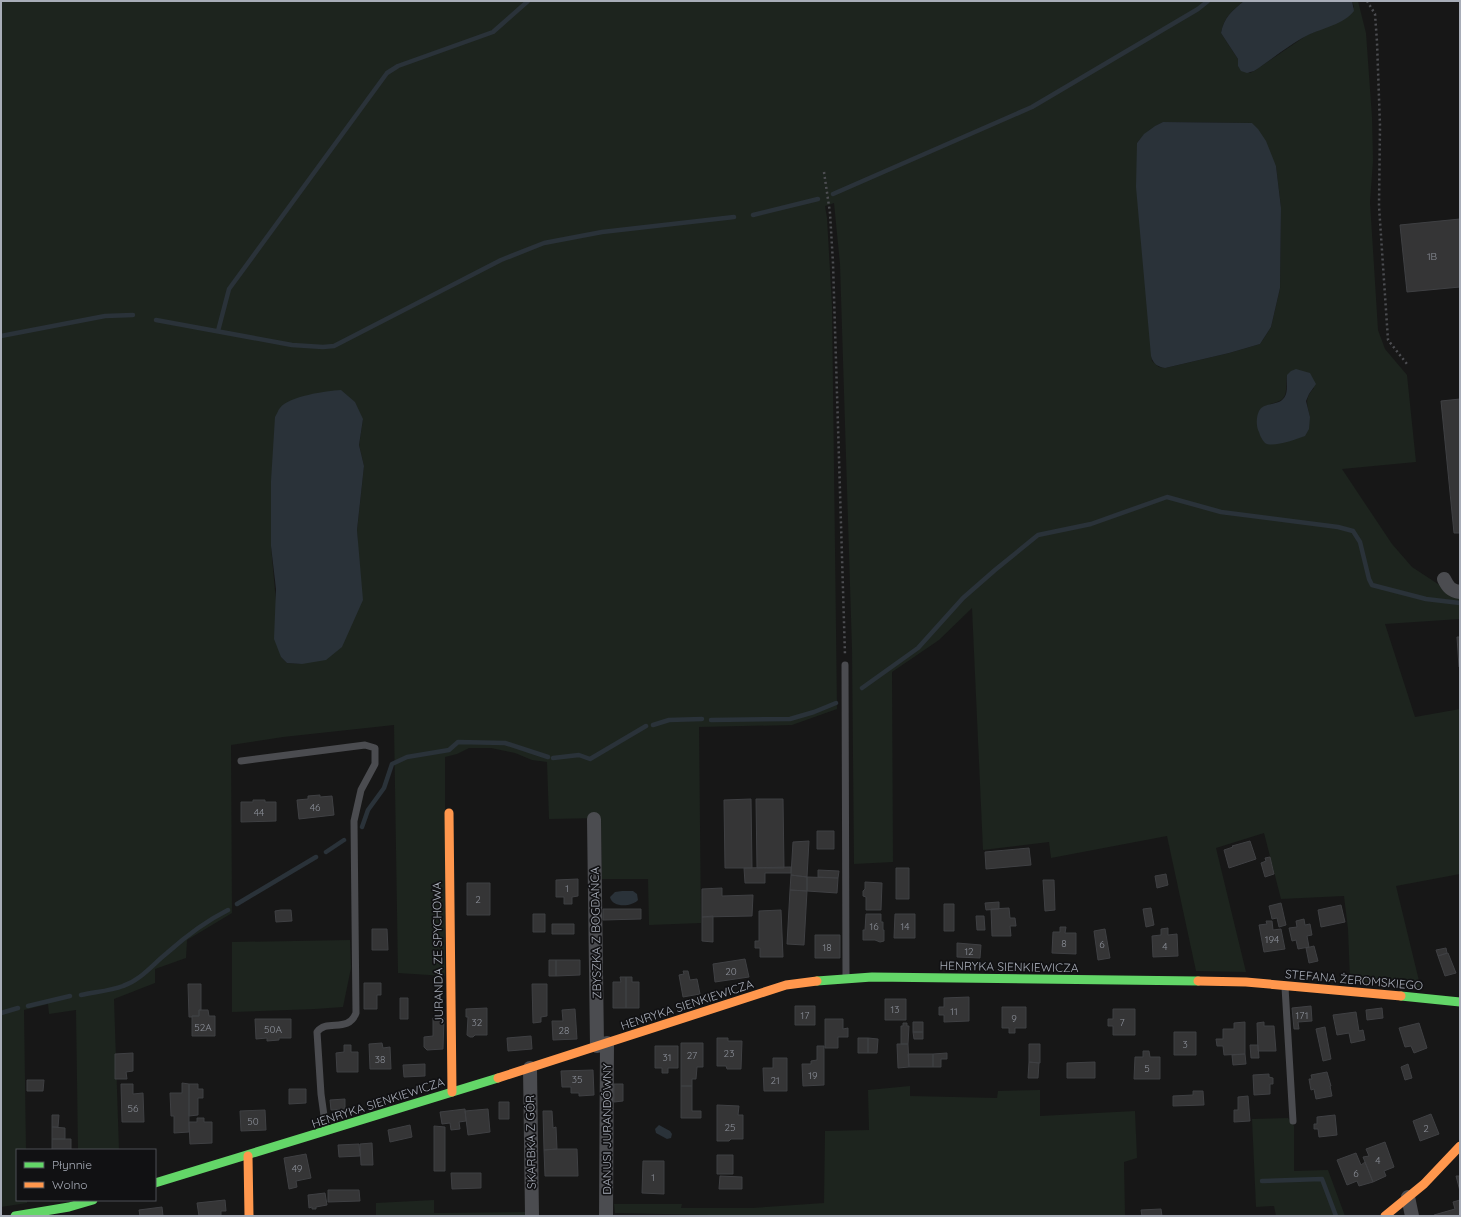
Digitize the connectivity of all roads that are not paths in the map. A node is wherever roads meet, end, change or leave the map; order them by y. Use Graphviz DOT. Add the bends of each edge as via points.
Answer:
graph roads {
  1 [pos="1444,579"];
  2 [pos="1460,592"];
  3 [pos="845,665"];
  4 [pos="241,761"];
  5 [pos="449,813"];
  6 [pos="594,820"];
  7 [pos="846,978"];
  8 [pos="1246,982"];
  9 [pos="1285,986"];
  10 [pos="1460,1002"];
  11 [pos="602,1045"];
  12 [pos="530,1068"];
  13 [pos="452,1092"];
  14 [pos="1293,1121"];
  15 [pos="326,1132"];
  16 [pos="1460,1146"];
  17 [pos="248,1156"];
  18 [pos="156,1183"];
  19 [pos="1408,1197"];
  20 [pos="89,1201"];
  21 [pos="35,1214"];
  22 [pos="16,1216"];
  23 [pos="249,1216"];
  24 [pos="532,1216"];
  25 [pos="606,1216"];
  26 [pos="1385,1216"];
  27 [pos="1412,1216"];
  1 -- 2 [label="street" via="1448,587"];
  3 -- 7 [label="lane"];
  4 -- 15 [label="lane" via="365,745 375,748 376,764 361,790 354,820 356,1013 352,1021 320,1028 317,1032"];
  5 -- 13 [label="street, JURANDA ZE SPYCHOWA"];
  6 -- 11 [label="street, ZBYSZKA Z BOGDAŃCA"];
  7 -- 8 [label="street, HENRYKA SIENKIEWICZA"];
  7 -- 11 [label="street, HENRYKA SIENKIEWICZA" via="786,986"];
  8 -- 9 [label="street, STEFANA ŻEROMSKIEGO"];
  9 -- 10 [label="street, STEFANA ŻEROMSKIEGO"];
  9 -- 14 [label="lane"];
  11 -- 12 [label="street, HENRYKA SIENKIEWICZA"];
  11 -- 25 [label="street, DANUSI JURANDÓWNY"];
  12 -- 13 [label="street, HENRYKA SIENKIEWICZA"];
  12 -- 24 [label="street, SKARBKA Z GÓR"];
  13 -- 15 [label="street, HENRYKA SIENKIEWICZA"];
  15 -- 17 [label="street, HENRYKA SIENKIEWICZA"];
  16 -- 19 [label="street"];
  17 -- 18 [label="street, HENRYKA SIENKIEWICZA"];
  17 -- 23 [label="street"];
  19 -- 26 [label="street"];
  19 -- 27 [label="street"];
  20 -- 21 [label="street"];
  21 -- 22 [label="street"];
}
